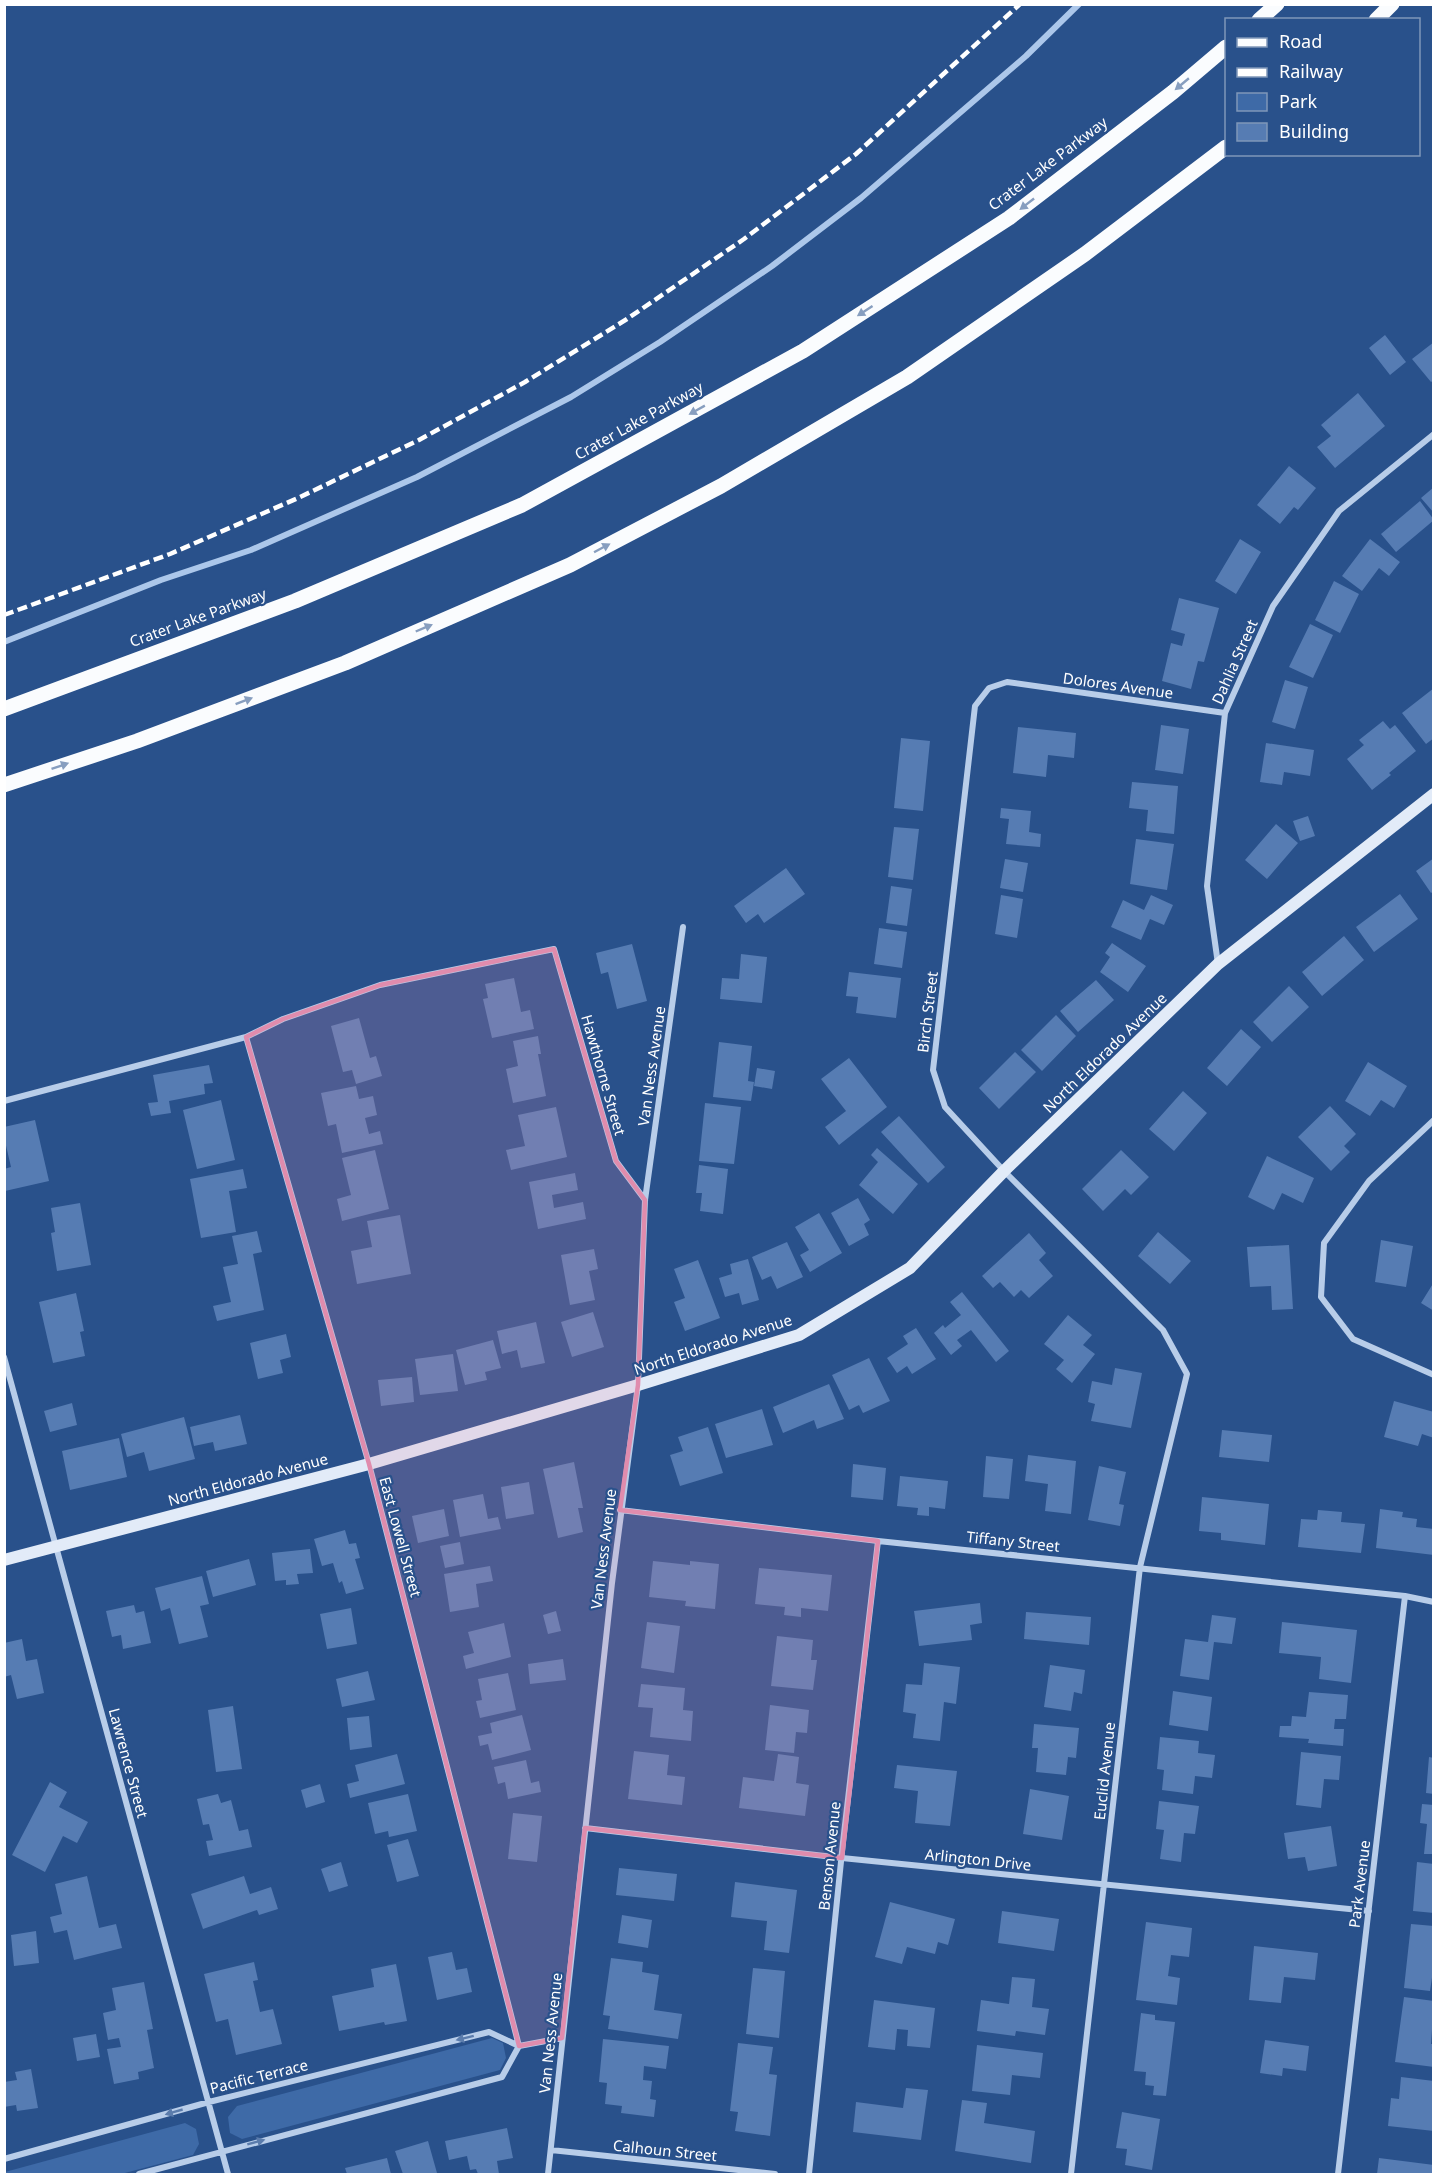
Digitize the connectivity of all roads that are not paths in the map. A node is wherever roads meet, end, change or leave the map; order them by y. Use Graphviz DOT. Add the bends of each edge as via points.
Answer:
graph roads {
  1 [pos="1277,4"];
  2 [pos="1392,4"];
  3 [pos="1261,18"];
  4 [pos="1378,18"];
  5 [pos="1225,49"];
  6 [pos="1225,149"];
  7 [pos="1434,434"];
  8 [pos="1007,682"];
  9 [pos="4,709"];
  10 [pos="1225,713"];
  11 [pos="4,785"];
  12 [pos="1434,794"];
  13 [pos="683,927"];
  14 [pos="1218,964"];
  15 [pos="246,1037"];
  16 [pos="4,1101"];
  17 [pos="1434,1120"];
  18 [pos="1004,1171"];
  19 [pos="645,1200"];
  20 [pos="4,1357"];
  21 [pos="1187,1374"];
  22 [pos="1434,1376"];
  23 [pos="638,1385"];
  24 [pos="369,1464"];
  25 [pos="620,1510"];
  26 [pos="878,1541"];
  27 [pos="56,1546"];
  28 [pos="4,1560"];
  29 [pos="1140,1567"];
  30 [pos="1405,1596"];
  31 [pos="1434,1602"];
  32 [pos="585,1828"];
  33 [pos="842,1858"];
  34 [pos="1105,1886"];
  35 [pos="1369,1911"];
  36 [pos="562,2038"];
  37 [pos="519,2046"];
  38 [pos="209,2102"];
  39 [pos="551,2150"];
  40 [pos="222,2151"];
  41 [pos="4,2159"];
  42 [pos="139,2175"];
  43 [pos="228,2175"];
  44 [pos="548,2175"];
  45 [pos="775,2175"];
  46 [pos="809,2175"];
  47 [pos="1071,2175"];
  48 [pos="1338,2175"];
  1 -- 3 [label="main road"];
  2 -- 4 [label="main road"];
  5 -- 9 [label="main road, Crater Lake Parkway, one-way" via="989,231 803,351 522,505 295,602"];
  11 -- 6 [label="main road, one-way" via="136,741 345,663 570,565 721,486 907,377 1085,254"];
  7 -- 10 [label="street, Dahlia Street" via="1340,511 1273,606"];
  8 -- 10 [label="street, Dolores Avenue"];
  8 -- 18 [label="street, Birch Street" via="989,688 975,706 933,1070 945,1107"];
  10 -- 14 [label="street, Dahlia Street" via="1207,885"];
  12 -- 14 [label="street, North Eldorado Avenue"];
  13 -- 19 [label="street, Van Ness Avenue"];
  14 -- 18 [label="street, North Eldorado Avenue"];
  15 -- 16 [label="street"];
  15 -- 19 [label="street, Hawthorne Street" via="283,1019 380,985 554,949 616,1161"];
  15 -- 24 [label="street, East Lowell Street"];
  17 -- 22 [label="street" via="1369,1181 1324,1243 1321,1297 1353,1339"];
  18 -- 21 [label="street, Birch Street" via="1163,1330"];
  18 -- 23 [label="street, North Eldorado Avenue" via="910,1268 799,1335"];
  19 -- 23 [label="street, Van Ness Avenue"];
  20 -- 27 [label="street, Lawrence Street"];
  21 -- 29 [label="street, Euclid Avenue"];
  23 -- 24 [label="street, North Eldorado Avenue"];
  23 -- 25 [label="street, Van Ness Avenue"];
  24 -- 27 [label="street, North Eldorado Avenue"];
  24 -- 37 [label="street, East Lowell Street"];
  25 -- 26 [label="street, Tiffany Street"];
  25 -- 32 [label="street, Van Ness Avenue"];
  26 -- 29 [label="street, Tiffany Street"];
  26 -- 33 [label="street, Benson Avenue"];
  27 -- 28 [label="street, North Eldorado Avenue"];
  27 -- 38 [label="street, Lawrence Street"];
  29 -- 30 [label="street, Tiffany Street"];
  29 -- 34 [label="street, Euclid Avenue"];
  30 -- 31 [label="street, Tiffany Street"];
  30 -- 35 [label="street, Park Avenue"];
  32 -- 33 [label="street, Arlington Drive"];
  32 -- 36 [label="street, Van Ness Avenue"];
  33 -- 34 [label="street, Arlington Drive"];
  33 -- 46 [label="street, Benson Avenue"];
  34 -- 35 [label="street, Arlington Drive"];
  34 -- 47 [label="street, Euclid Avenue"];
  35 -- 48 [label="street, Park Avenue"];
  36 -- 37 [label="street"];
  36 -- 39 [label="street, Van Ness Avenue"];
  37 -- 38 [label="street, Pacific Terrace, one-way" via="489,2032"];
  40 -- 37 [label="street, one-way" via="501,2077"];
  38 -- 40 [label="street, Lawrence Street"];
  38 -- 41 [label="street, Pacific Terrace, one-way"];
  39 -- 44 [label="street, Van Ness Avenue"];
  39 -- 45 [label="street, Calhoun Street"];
  40 -- 42 [label="street"];
  40 -- 43 [label="street, Lawrence Street"];
}
